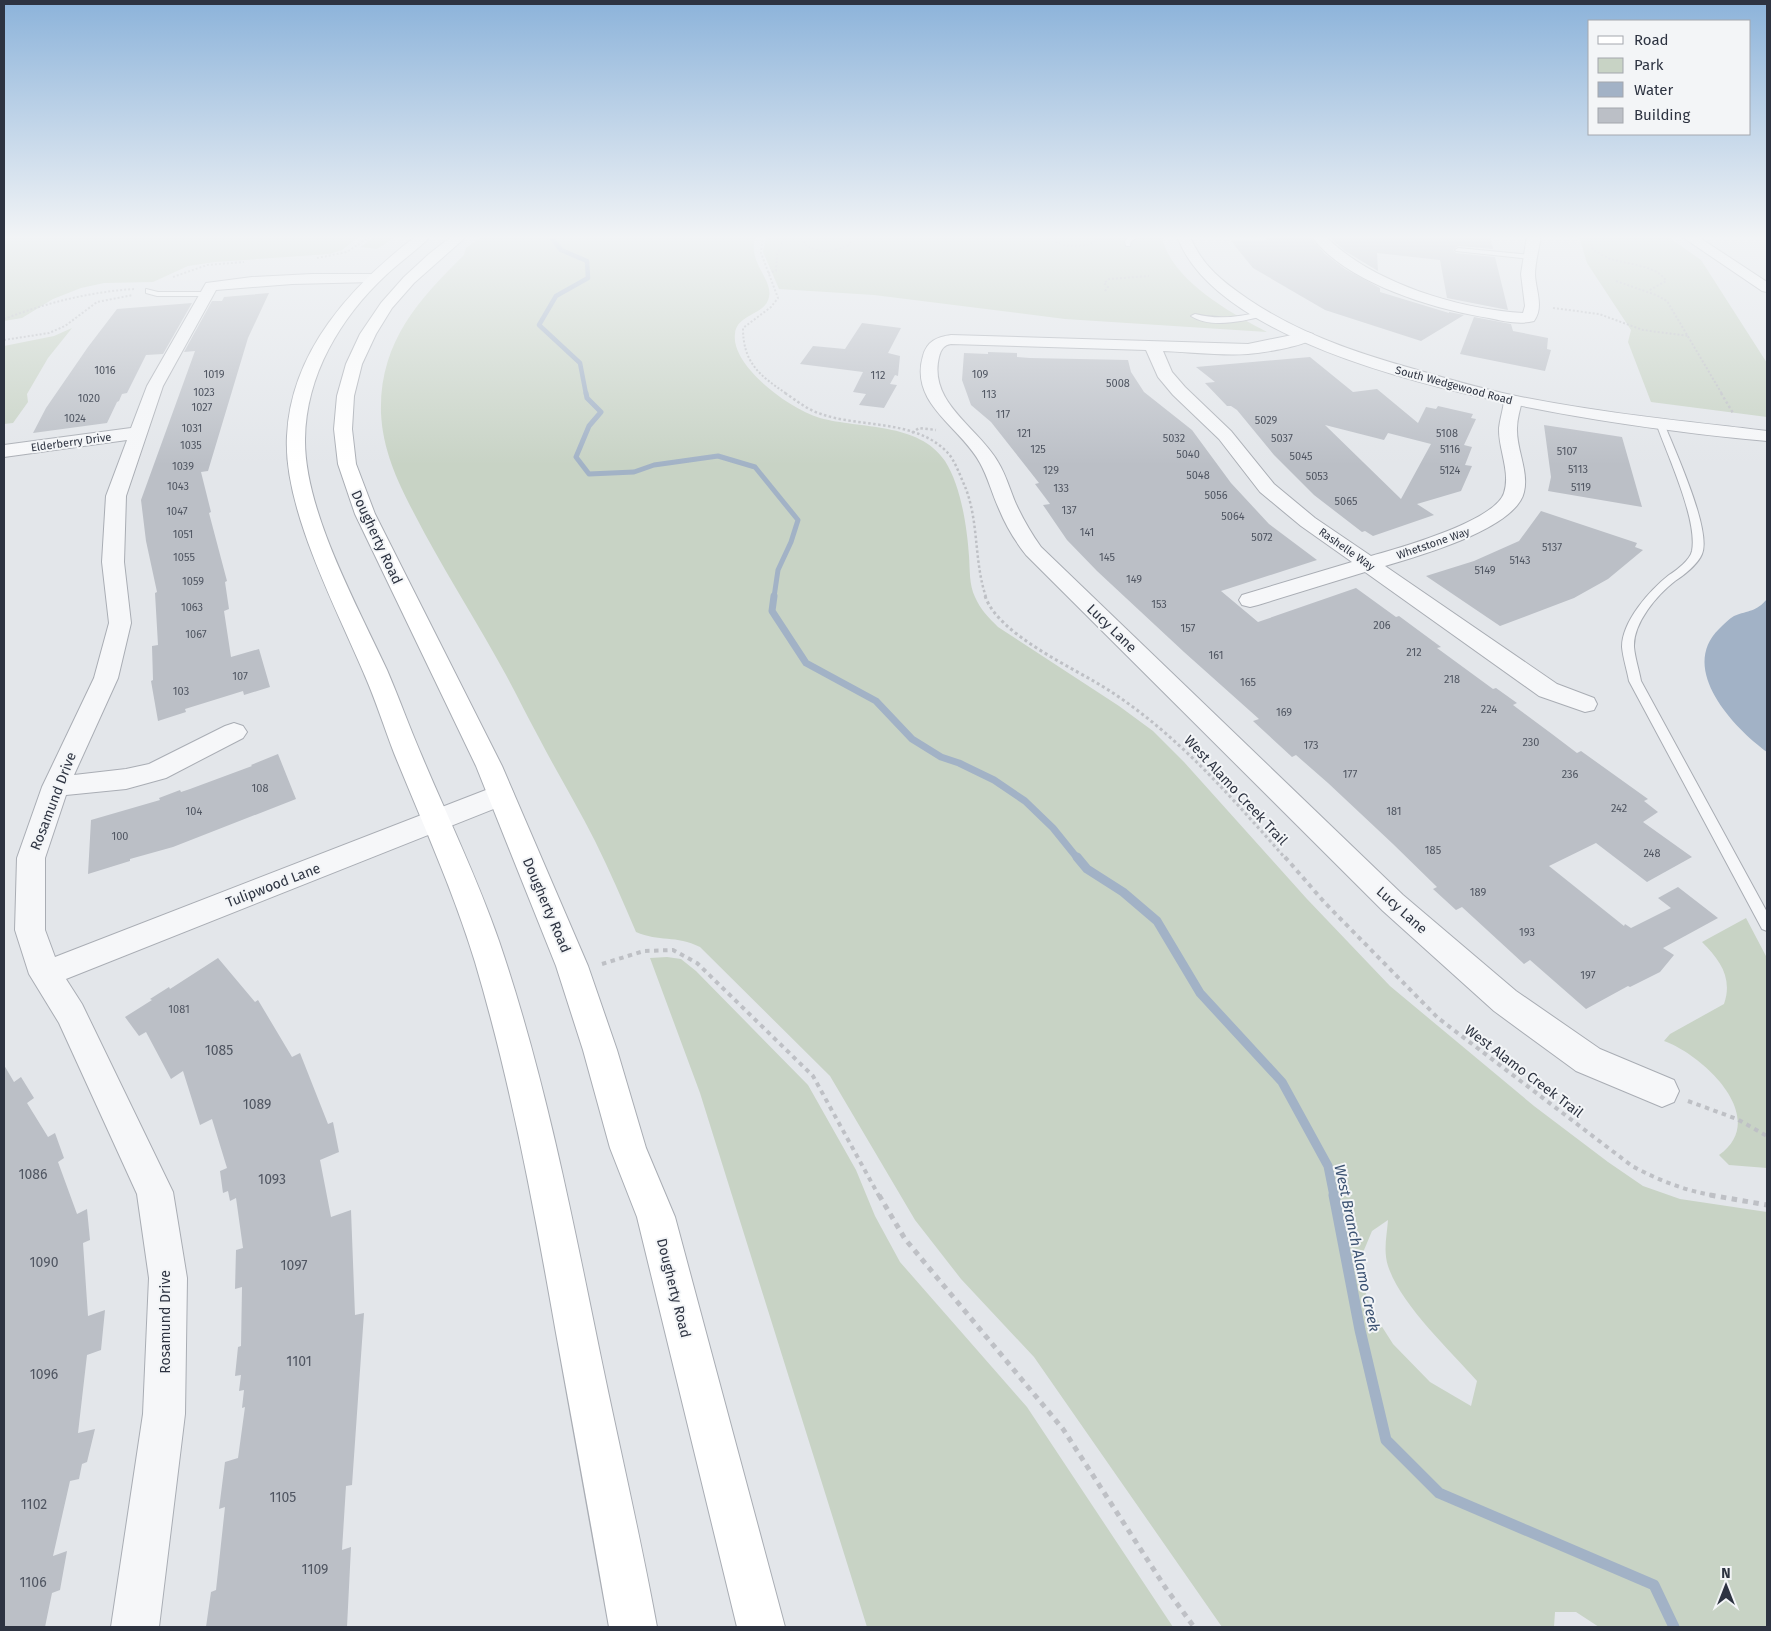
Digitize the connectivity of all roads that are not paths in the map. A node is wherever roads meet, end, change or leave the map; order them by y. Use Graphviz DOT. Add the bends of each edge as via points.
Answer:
graph roads {
  1 [pos="196,312"];
  2 [pos="343,312"];
  3 [pos="381,312"];
  4 [pos="1258,312"];
  5 [pos="1488,312"];
  6 [pos="1530,312"];
  7 [pos="1261,314"];
  8 [pos="1194,316"];
  9 [pos="1307,337"];
  10 [pos="1154,347"];
  11 [pos="1514,401"];
  12 [pos="1660,423"];
  13 [pos="137,433"];
  14 [pos="1767,436"];
  15 [pos="4,450"];
  16 [pos="1368,564"];
  17 [pos="1250,600"];
  18 [pos="1585,704"];
  19 [pos="234,732"];
  20 [pos="55,787"];
  21 [pos="501,795"];
  22 [pos="436,820"];
  23 [pos="1762,908"];
  24 [pos="1767,925"];
  25 [pos="45,974"];
  26 [pos="1662,1091"];
  27 [pos="134,1627"];
  28 [pos="634,1627"];
  29 [pos="761,1627"];
  1 -- 13 [label="street, Rosamund Drive" via="155,386"];
  2 -- 22 [label="main road" via="319,349 299,406 296,432 299,481 313,527"];
  3 -- 21 [label="main road, Dougherty Road" via="358,353 349,380 343,419 346,462 354,491"];
  4 -- 7 [label="street, South Wedgewood Road"];
  5 -- 6 [label="street" via="1514,318 1529,318"];
  7 -- 8 [label="lane" via="1226,321"];
  7 -- 9 [label="street, South Wedgewood Road"];
  9 -- 10 [label="street, Lucy Lane" via="1248,348"];
  9 -- 11 [label="street, South Wedgewood Road" via="1377,364"];
  10 -- 16 [label="street, Rashelle Way" via="1164,373 1226,435 1267,488 1308,522"];
  10 -- 26 [label="street, Lucy Lane" via="944,340 931,351 929,385 936,401 976,442 988,461 1013,520 1033,551 1393,903 1505,1001 1588,1060"];
  11 -- 12 [label="street, South Wedgewood Road"];
  11 -- 16 [label="street, Whetstone Way" via="1508,428 1514,494 1502,510 1478,527"];
  12 -- 14 [label="street, South Wedgewood Road"];
  12 -- 23 [label="lane" via="1699,536 1697,554 1646,602 1634,624 1628,646 1635,681"];
  13 -- 15 [label="street, Elderberry Drive"];
  13 -- 20 [label="street, Rosamund Drive" via="116,496 113,562 120,623 106,678"];
  16 -- 17 [label="street, Whetstone Way"];
  16 -- 18 [label="street, Rashelle Way" via="1548,690"];
  19 -- 20 [label="street" via="157,771 126,779"];
  20 -- 25 [label="street, Rosamund Drive" via="31,858 30,930"];
  21 -- 22 [label="street, Tulipwood Lane"];
  21 -- 29 [label="main road, Dougherty Road" via="574,972 628,1148 656,1217"];
  22 -- 25 [label="street, Tulipwood Lane"];
  22 -- 28 [label="main road" via="490,960 520,1063 548,1188"];
  23 -- 24 [label="lane"];
  25 -- 27 [label="street, Rosamund Drive" via="71,1014 155,1192 168,1278 164,1414"];
}
